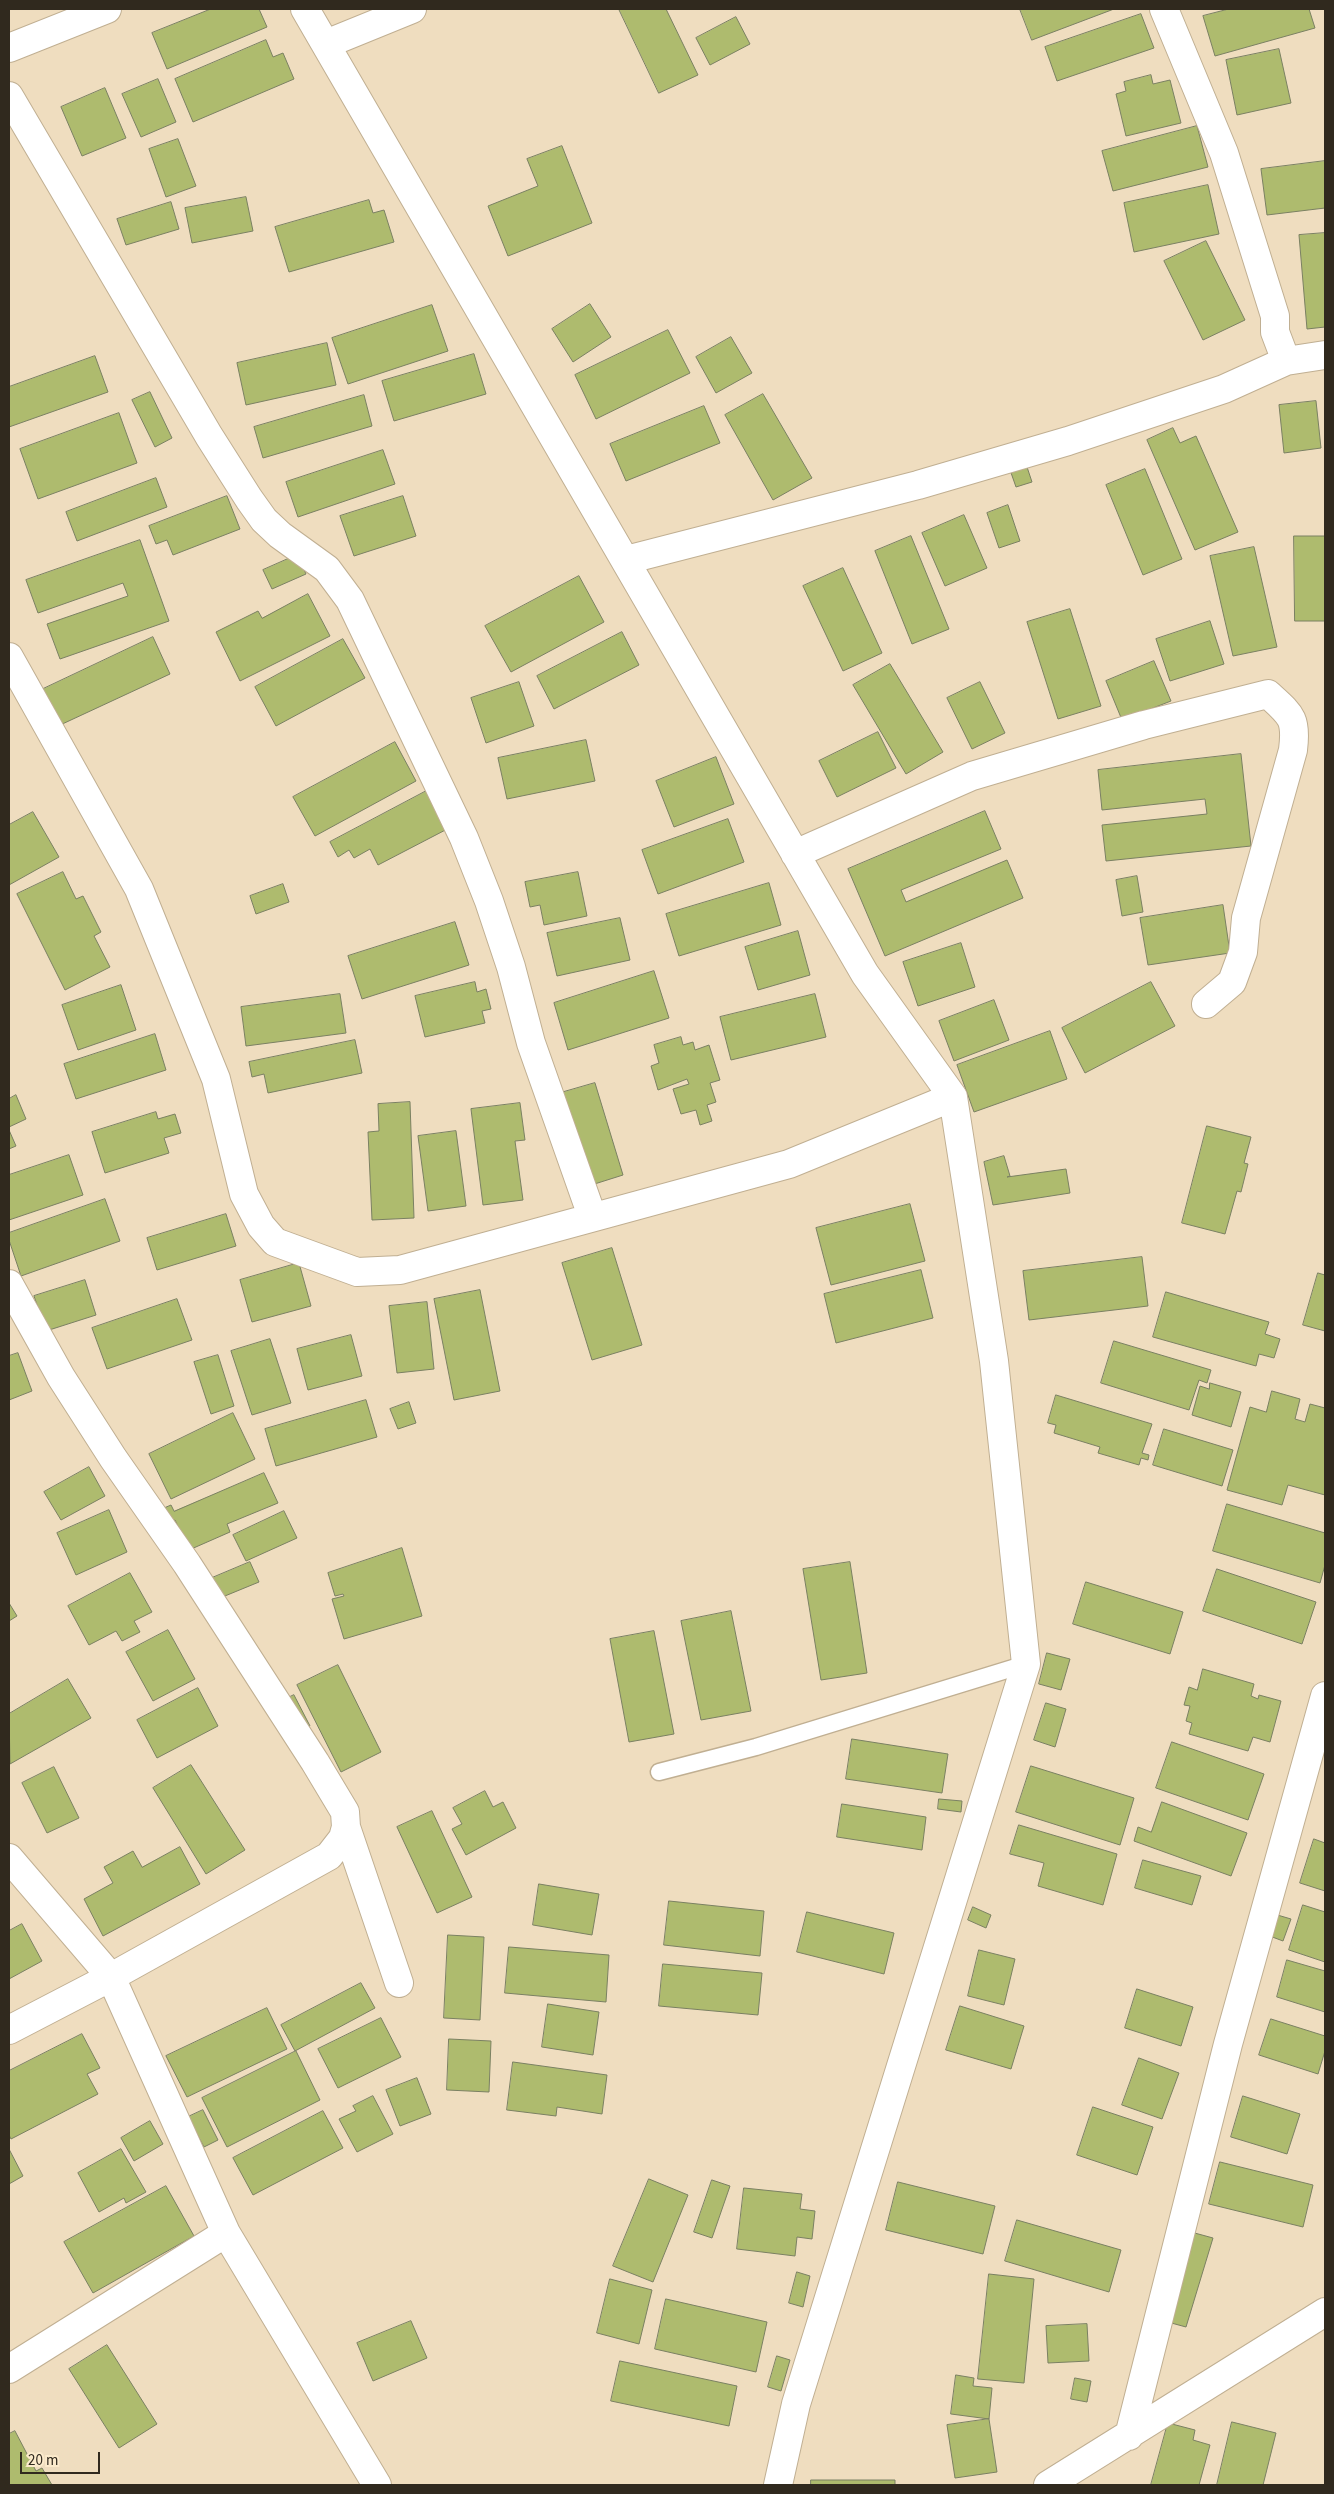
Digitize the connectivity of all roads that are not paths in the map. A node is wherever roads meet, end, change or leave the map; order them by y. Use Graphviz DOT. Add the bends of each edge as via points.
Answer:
graph roads {
  1 [pos="107,9"];
  2 [pos="305,9"];
  3 [pos="412,9"];
  4 [pos="1164,9"];
  5 [pos="326,44"];
  6 [pos="9,48"];
  7 [pos="9,96"];
  8 [pos="1325,354"];
  9 [pos="1286,361"];
  10 [pos="626,560"];
  11 [pos="9,657"];
  12 [pos="795,854"];
  13 [pos="1206,1004"];
  14 [pos="953,1097"];
  15 [pos="592,1216"];
  16 [pos="9,1284"];
  17 [pos="1026,1664"];
  18 [pos="1325,1696"];
  19 [pos="659,1772"];
  20 [pos="346,1827"];
  21 [pos="9,1858"];
  22 [pos="111,1977"];
  23 [pos="399,1983"];
  24 [pos="9,2030"];
  25 [pos="226,2233"];
  26 [pos="1325,2312"];
  27 [pos="9,2369"];
  28 [pos="1129,2436"];
  29 [pos="377,2485"];
  30 [pos="778,2485"];
  31 [pos="1048,2485"];
  1 -- 6 [label="street"];
  2 -- 5 [label="street"];
  3 -- 5 [label="street"];
  4 -- 9 [label="street" via="1224,153"];
  5 -- 10 [label="street"];
  7 -- 15 [label="street" via="249,499 280,535 327,569 350,600 464,838 489,900 531,1043"];
  8 -- 9 [label="street"];
  9 -- 10 [label="street" via="1224,389 1068,441 899,490"];
  10 -- 12 [label="street"];
  11 -- 15 [label="street" via="139,889 216,1079 244,1194 261,1226 275,1242 357,1272 400,1270"];
  12 -- 13 [label="street" via="972,776 1144,725 1268,694 1286,711 1296,728 1292,750 1246,918 1243,952 1232,982"];
  12 -- 14 [label="street" via="865,974"];
  14 -- 15 [label="street" via="789,1164"];
  14 -- 17 [label="street" via="994,1362"];
  16 -- 20 [label="street" via="108,1450 187,1564 315,1762 345,1812"];
  17 -- 19 [label="lane" via="756,1747"];
  17 -- 30 [label="street" via="796,2404"];
  18 -- 28 [label="street" via="1228,2044"];
  20 -- 22 [label="street" via="343,1838 329,1856"];
  20 -- 23 [label="street"];
  21 -- 22 [label="street"];
  22 -- 24 [label="street"];
  22 -- 25 [label="street"];
  25 -- 27 [label="street"];
  25 -- 29 [label="street"];
  26 -- 28 [label="street"];
  28 -- 31 [label="street"];
}
